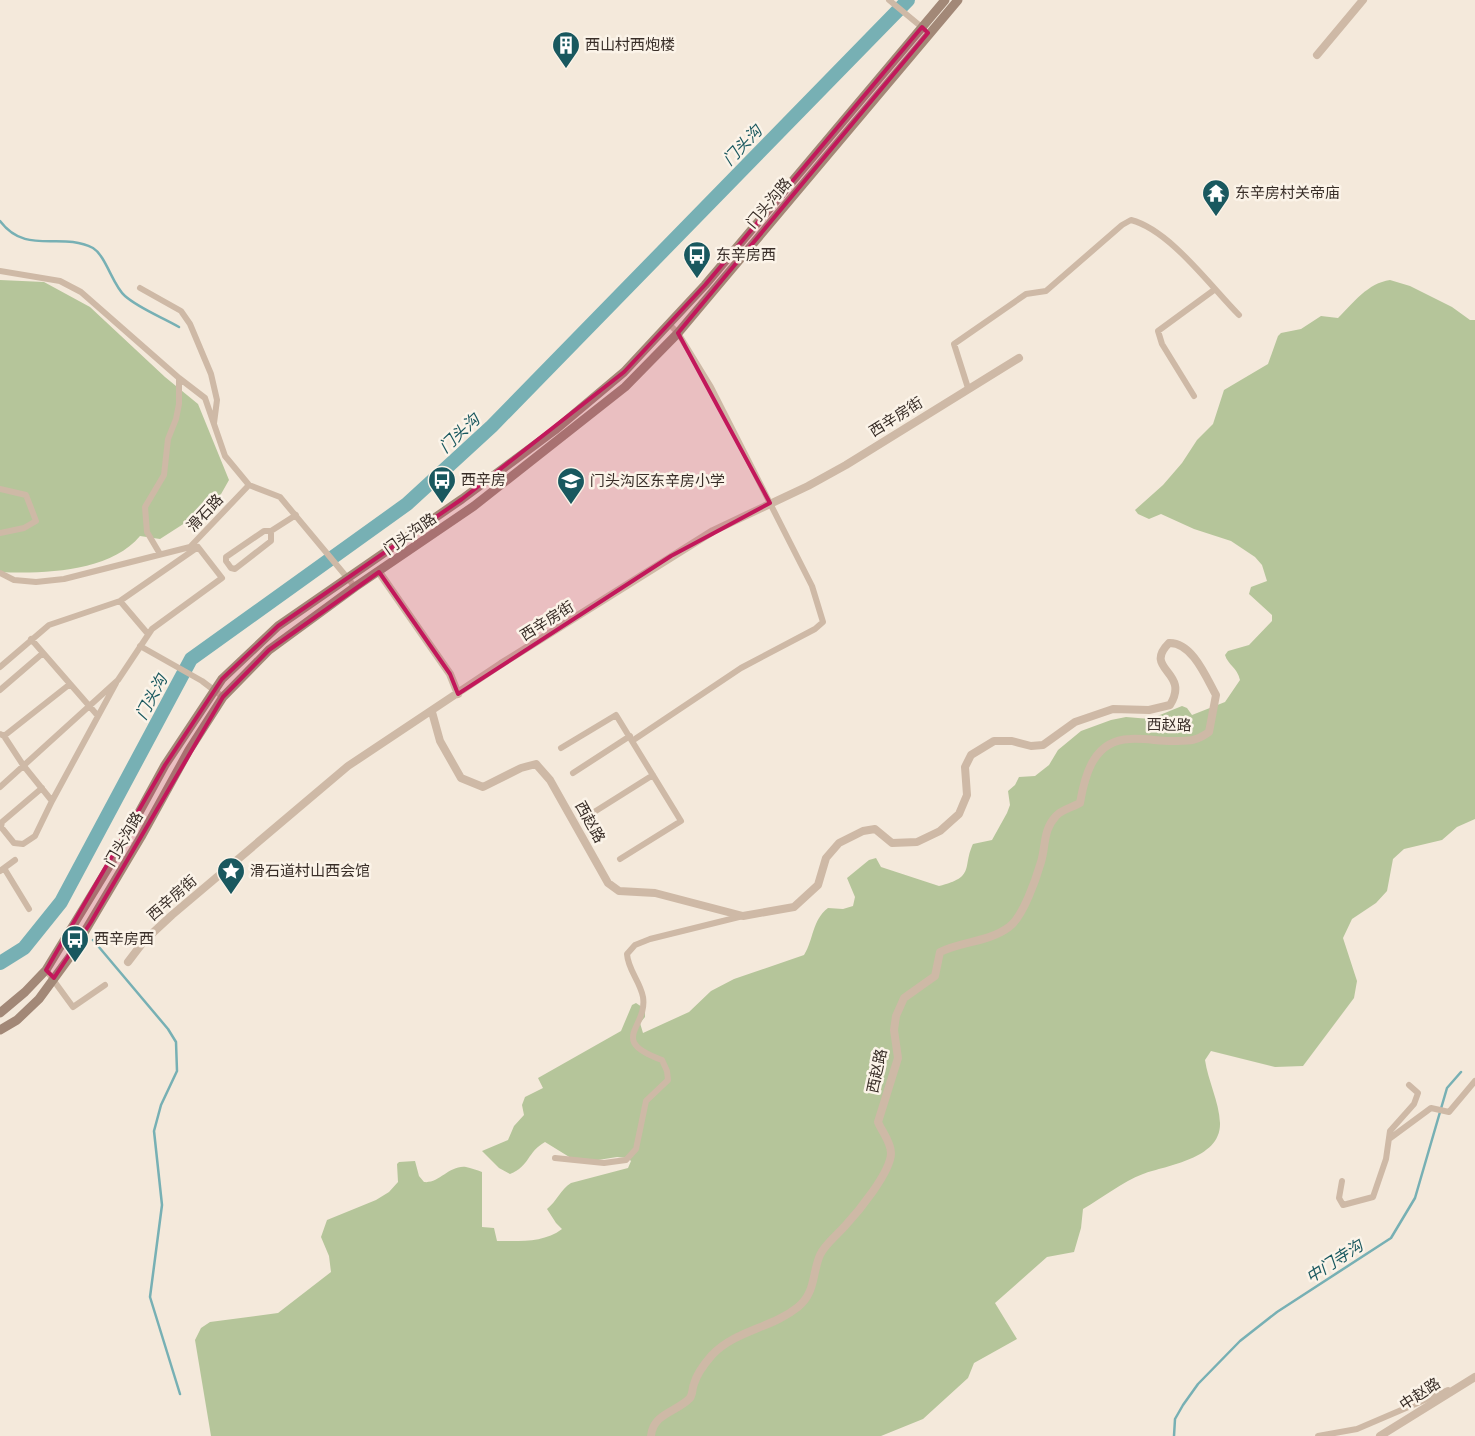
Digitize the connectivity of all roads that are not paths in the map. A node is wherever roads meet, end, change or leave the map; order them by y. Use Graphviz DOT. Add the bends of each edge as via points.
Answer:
graph roads {
  1 [pos="945,0"];
  2 [pos="958,0"];
  3 [pos="1363,0"];
  4 [pos="890,1"];
  5 [pos="925,30"];
  6 [pos="1317,55"];
  7 [pos="0,271"];
  8 [pos="140,288"];
  9 [pos="1214,290"];
  10 [pos="1239,315"];
  11 [pos="670,325"];
  12 [pos="678,333"];
  13 [pos="1019,358"];
  14 [pos="178,378"];
  15 [pos="968,388"];
  16 [pos="1194,396"];
  17 [pos="214,423"];
  18 [pos="250,485"];
  19 [pos="0,489"];
  20 [pos="770,504"];
  21 [pos="296,515"];
  22 [pos="271,532"];
  23 [pos="0,533"];
  24 [pos="160,554"];
  25 [pos="379,572"];
  26 [pos="0,574"];
  27 [pos="348,578"];
  28 [pos="355,587"];
  29 [pos="120,601"];
  30 [pos="148,634"];
  31 [pos="31,639"];
  32 [pos="140,646"];
  33 [pos="43,653"];
  34 [pos="0,667"];
  35 [pos="118,680"];
  36 [pos="70,684"];
  37 [pos="0,690"];
  38 [pos="214,690"];
  39 [pos="458,694"];
  40 [pos="223,697"];
  41 [pos="89,705"];
  42 [pos="432,712"];
  43 [pos="98,716"];
  44 [pos="2,735"];
  45 [pos="631,739"];
  46 [pos="561,748"];
  47 [pos="23,765"];
  48 [pos="573,773"];
  49 [pos="653,775"];
  50 [pos="0,786"];
  51 [pos="42,788"];
  52 [pos="52,801"];
  53 [pos="591,814"];
  54 [pos="620,859"];
  55 [pos="15,860"];
  56 [pos="2,869"];
  57 [pos="29,909"];
  58 [pos="743,916"];
  59 [pos="128,962"];
  60 [pos="46,970"];
  61 [pos="54,978"];
  62 [pos="105,985"];
  63 [pos="0,1012"];
  64 [pos="0,1030"];
  65 [pos="1475,1081"];
  66 [pos="1409,1086"];
  67 [pos="1389,1139"];
  68 [pos="556,1158"];
  69 [pos="1342,1182"];
  70 [pos="1475,1377"];
  71 [pos="1456,1387"];
  72 [pos="651,1436"];
  73 [pos="1318,1436"];
  74 [pos="1380,1436"];
  1 -- 5 [label="main road, 门头沟路"];
  2 -- 5 [label="main road, 门头沟路"];
  3 -- 6 [label="street"];
  4 -- 5 [label="street"];
  5 -- 11 [label="main road, 门头沟路"];
  5 -- 12 [label="main road, 门头沟路"];
  7 -- 14 [label="street" via="60,280 81,292"];
  8 -- 17 [label="street" via="181,311 190,324 211,374 217,400"];
  9 -- 10 [label="street"];
  9 -- 15 [label="street" via="1205,276 1150,227 1131,220 1122,224 1046,291 1026,294 954,344"];
  9 -- 16 [label="street" via="1158,331 1162,344"];
  11 -- 12 [label="street"];
  11 -- 27 [label="main road, 门头沟路" via="624,372 555,430"];
  12 -- 20 [label="street" via="710,387"];
  12 -- 25 [label="main road, 门头沟路" via="625,387 474,506"];
  13 -- 15 [label="street, 西辛房街"];
  14 -- 17 [label="street" via="205,398"];
  14 -- 24 [label="street" via="179,404 168,439 164,475 145,507 147,532"];
  15 -- 20 [label="street, 西辛房街" via="846,465"];
  17 -- 18 [label="street" via="225,456"];
  18 -- 21 [label="street" via="280,497"];
  18 -- 24 [label="street, 滑石路" via="190,547"];
  19 -- 23 [label="street" via="26,495 36,522"];
  20 -- 39 [label="street, 西辛房街" via="713,531 671,556"];
  20 -- 45 [label="street" via="812,586 823,622 741,668"];
  21 -- 22 [label="street"];
  21 -- 27 [label="street"];
  22 -- 22 [label="street" via="264,531 226,557 231,568 235,569 271,541"];
  24 -- 26 [label="street, 滑石路" via="64,579 36,582 14,580"];
  25 -- 28 [label="main road, 门头沟路"];
  25 -- 39 [label="street" via="450,674"];
  27 -- 28 [label="street"];
  27 -- 38 [label="main road, 门头沟路" via="278,626"];
  28 -- 40 [label="main road, 门头沟路" via="269,650"];
  29 -- 30 [label="street"];
  29 -- 30 [label="street" via="198,547 222,578"];
  29 -- 31 [label="street" via="57,621"];
  30 -- 32 [label="street"];
  31 -- 33 [label="street"];
  31 -- 34 [label="street"];
  32 -- 35 [label="street"];
  32 -- 38 [label="street"];
  33 -- 36 [label="street"];
  33 -- 37 [label="street"];
  35 -- 41 [label="street"];
  35 -- 43 [label="street"];
  36 -- 41 [label="street"];
  36 -- 44 [label="street"];
  38 -- 40 [label="street"];
  38 -- 60 [label="main road, 门头沟路" via="165,764 113,860"];
  39 -- 42 [label="street, 西辛房街"];
  40 -- 61 [label="main road, 门头沟路" via="189,750 92,922"];
  41 -- 43 [label="street"];
  41 -- 47 [label="street"];
  42 -- 58 [label="street, 西赵路" via="440,741 461,778 483,787 536,764 550,780 608,883 619,890 655,893"];
  42 -- 59 [label="street, 西辛房街" via="348,766 172,915 144,941"];
  43 -- 52 [label="street"];
  44 -- 47 [label="street"];
  45 -- 46 [label="street" via="616,715"];
  45 -- 48 [label="street"];
  45 -- 49 [label="street"];
  47 -- 50 [label="street"];
  47 -- 51 [label="street"];
  49 -- 53 [label="street"];
  49 -- 54 [label="street" via="681,821"];
  51 -- 52 [label="street"];
  51 -- 52 [label="street" via="2,822 14,843 23,844 35,836"];
  55 -- 56 [label="street"];
  56 -- 57 [label="street"];
  58 -- 68 [label="street" via="650,938 635,945 627,954 644,1002 632,1031 634,1041 640,1050 662,1060 668,1080 646,1101 636,1150 626,1160 604,1163"];
  58 -- 72 [label="street, 西赵路" via="794,907 818,885 826,858 839,843 863,831 875,829 892,843 917,842 940,831 959,814 967,795 965,767 971,755 994,741 1043,745 1075,722 1113,709 1149,710 1170,705 1176,694 1176,683 1160,660 1161,651 1168,643 1178,642 1188,650 1216,695 1209,732 1197,741 1128,738 1110,744 1093,758 1085,775 1080,803 1057,814 1046,829 1041,861 1019,916 1009,927 987,938 940,952 935,976 904,998 894,1030 898,1058 878,1122 888,1140 889,1164 873,1191 820,1255 814,1284 799,1306 780,1318 741,1334 713,1354 700,1370 691,1396 664,1414 652,1428"];
  60 -- 61 [label="street"];
  60 -- 63 [label="main road, 门头沟路"];
  61 -- 62 [label="street" via="72,1007"];
  61 -- 64 [label="main road, 门头沟路" via="39,999 17,1020"];
  65 -- 67 [label="street" via="1449,1112 1431,1108"];
  66 -- 67 [label="street" via="1418,1093 1414,1104 1390,1131"];
  67 -- 69 [label="street" via="1373,1197 1343,1205 1339,1198"];
  70 -- 71 [label="street, 中赵路"];
  71 -- 73 [label="street" via="1356,1429"];
  71 -- 74 [label="street, 中赵路"];
}
